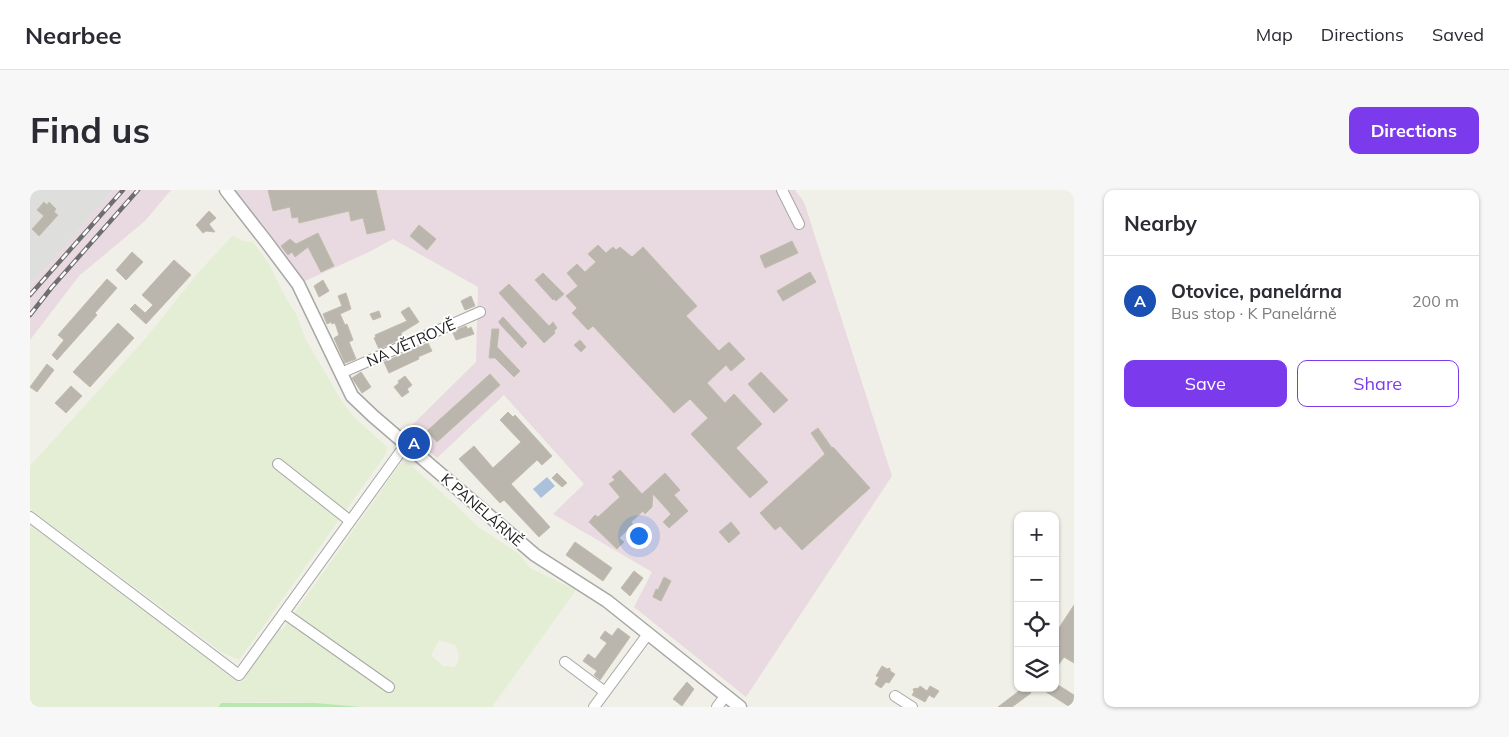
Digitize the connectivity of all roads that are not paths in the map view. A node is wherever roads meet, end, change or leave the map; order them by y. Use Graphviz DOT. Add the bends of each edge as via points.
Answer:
graph roads {
  1 [pos="226,190"];
  2 [pos="782,190"];
  3 [pos="800,224"];
  4 [pos="480,312"];
  5 [pos="342,374"];
  6 [pos="406,444"];
  7 [pos="278,464"];
  8 [pos="30,517"];
  9 [pos="349,520"];
  10 [pos="284,613"];
  11 [pos="648,634"];
  12 [pos="565,662"];
  13 [pos="389,687"];
  14 [pos="605,692"];
  15 [pos="726,695"];
  16 [pos="895,696"];
  17 [pos="594,707"];
  18 [pos="717,707"];
  19 [pos="740,707"];
  20 [pos="911,707"];
  1 -- 5 [label="street, K PANELÁRNĚ" via="298,284"];
  2 -- 3 [label="street"];
  4 -- 5 [label="street, NA VĚTROVĚ"];
  5 -- 6 [label="street, K PANELÁRNĚ" via="352,396"];
  6 -- 9 [label="street"];
  6 -- 11 [label="street, K PANELÁRNĚ" via="535,555 606,601"];
  7 -- 9 [label="street"];
  8 -- 10 [label="street" via="239,675"];
  9 -- 10 [label="street"];
  10 -- 13 [label="street"];
  11 -- 14 [label="street"];
  11 -- 15 [label="street, K PANELÁRNĚ"];
  12 -- 14 [label="street"];
  14 -- 17 [label="street"];
  15 -- 18 [label="street"];
  15 -- 19 [label="street, K PANELÁRNĚ"];
  16 -- 20 [label="street"];
}
